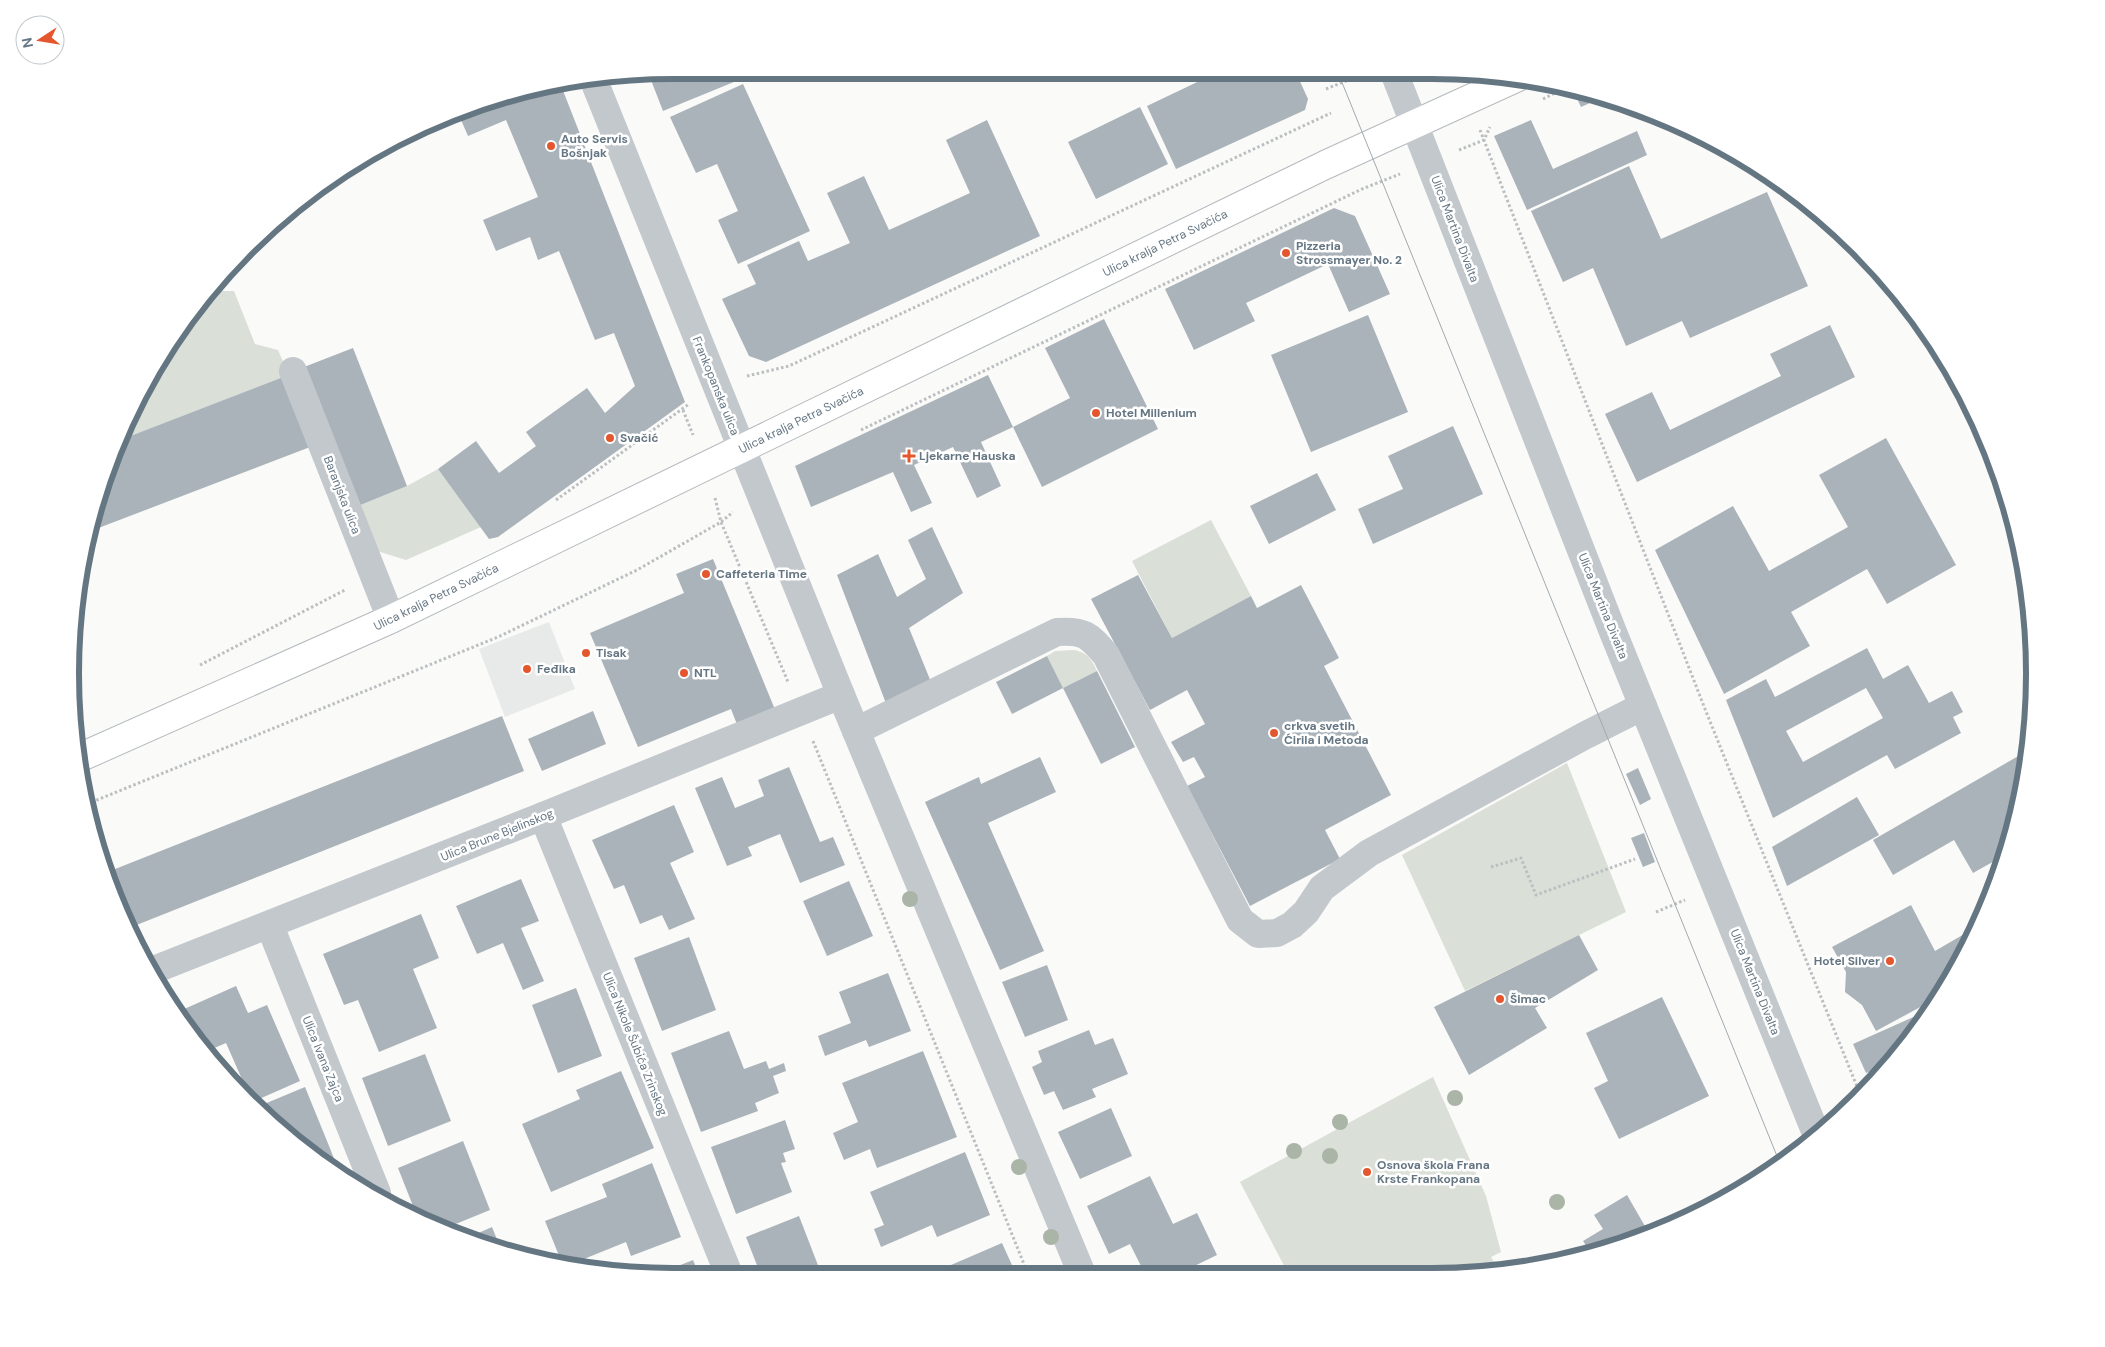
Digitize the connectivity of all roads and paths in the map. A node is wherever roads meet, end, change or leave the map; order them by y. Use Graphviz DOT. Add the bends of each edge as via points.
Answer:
graph roads {
  1 [pos="1351,79"];
  2 [pos="1397,79"];
  3 [pos="1504,83"];
  4 [pos="595,84"];
  5 [pos="1326,89"];
  6 [pos="1557,92"];
  7 [pos="1467,100"];
  8 [pos="1536,102"];
  9 [pos="1414,124"];
  10 [pos="1491,124"];
  11 [pos="1484,140"];
  12 [pos="1429,162"];
  13 [pos="1362,189"];
  14 [pos="293,371"];
  15 [pos="682,410"];
  16 [pos="742,448"];
  17 [pos="706,466"];
  18 [pos="391,620"];
  19 [pos="841,695"];
  20 [pos="1643,706"];
  21 [pos="801,713"];
  22 [pos="856,730"];
  23 [pos="85,755"];
  24 [pos="543,816"];
  25 [pos="1635,859"];
  26 [pos="1491,867"];
  27 [pos="1685,900"];
  28 [pos="1656,912"];
  29 [pos="270,926"];
  30 [pos="157,969"];
  31 [pos="1858,1088"];
  32 [pos="1814,1129"];
  33 [pos="375,1188"];
  34 [pos="726,1268"];
  35 [pos="1026,1268"];
  36 [pos="1080,1268"];
  1 -- 5 [label="path"];
  2 -- 9 [label="street, Ulica Martina Divalta"];
  3 -- 7 [label="main road, Ulica kralja Petra Svačića"];
  4 -- 16 [label="street, Frankopanska ulica"];
  6 -- 8 [label="path"];
  7 -- 9 [label="main road, Ulica kralja Petra Svačića"];
  7 -- 11 [label="path"];
  9 -- 12 [label="street, Ulica Martina Divalta"];
  9 -- 16 [label="main road, Ulica kralja Petra Svačića"];
  10 -- 11 [label="path"];
  11 -- 12 [label="path"];
  11 -- 31 [label="path" via="1705,709"];
  12 -- 13 [label="path"];
  12 -- 20 [label="street, Ulica Martina Divalta"];
  14 -- 18 [label="street, Baranjska ulica"];
  15 -- 17 [label="path"];
  16 -- 17 [label="main road, Ulica kralja Petra Svačića"];
  16 -- 19 [label="street, Frankopanska ulica"];
  17 -- 18 [label="main road, Ulica kralja Petra Svačića"];
  17 -- 21 [label="path" via="721,522"];
  18 -- 23 [label="main road, Ulica kralja Petra Svačića"];
  19 -- 21 [label="street, Ulica Brune Bjelinskog"];
  19 -- 22 [label="street, Frankopanska ulica"];
  20 -- 22 [label="street" via="1369,853 1322,888 1306,912 1292,925 1276,933 1258,934 1240,920 1106,655 1091,637 1077,631 1057,632"];
  20 -- 32 [label="street, Ulica Martina Divalta"];
  21 -- 24 [label="street, Ulica Brune Bjelinskog"];
  21 -- 35 [label="path"];
  22 -- 36 [label="street, Frankopanska ulica"];
  24 -- 29 [label="street, Ulica Brune Bjelinskog"];
  24 -- 34 [label="street, Ulica Nikole Šubića Zrinskog"];
  25 -- 26 [label="path" via="1536,895 1522,858"];
  27 -- 28 [label="path"];
  29 -- 30 [label="street, Ulica Brune Bjelinskog"];
  29 -- 33 [label="street, Ulica Ivana Zajca"];
}
